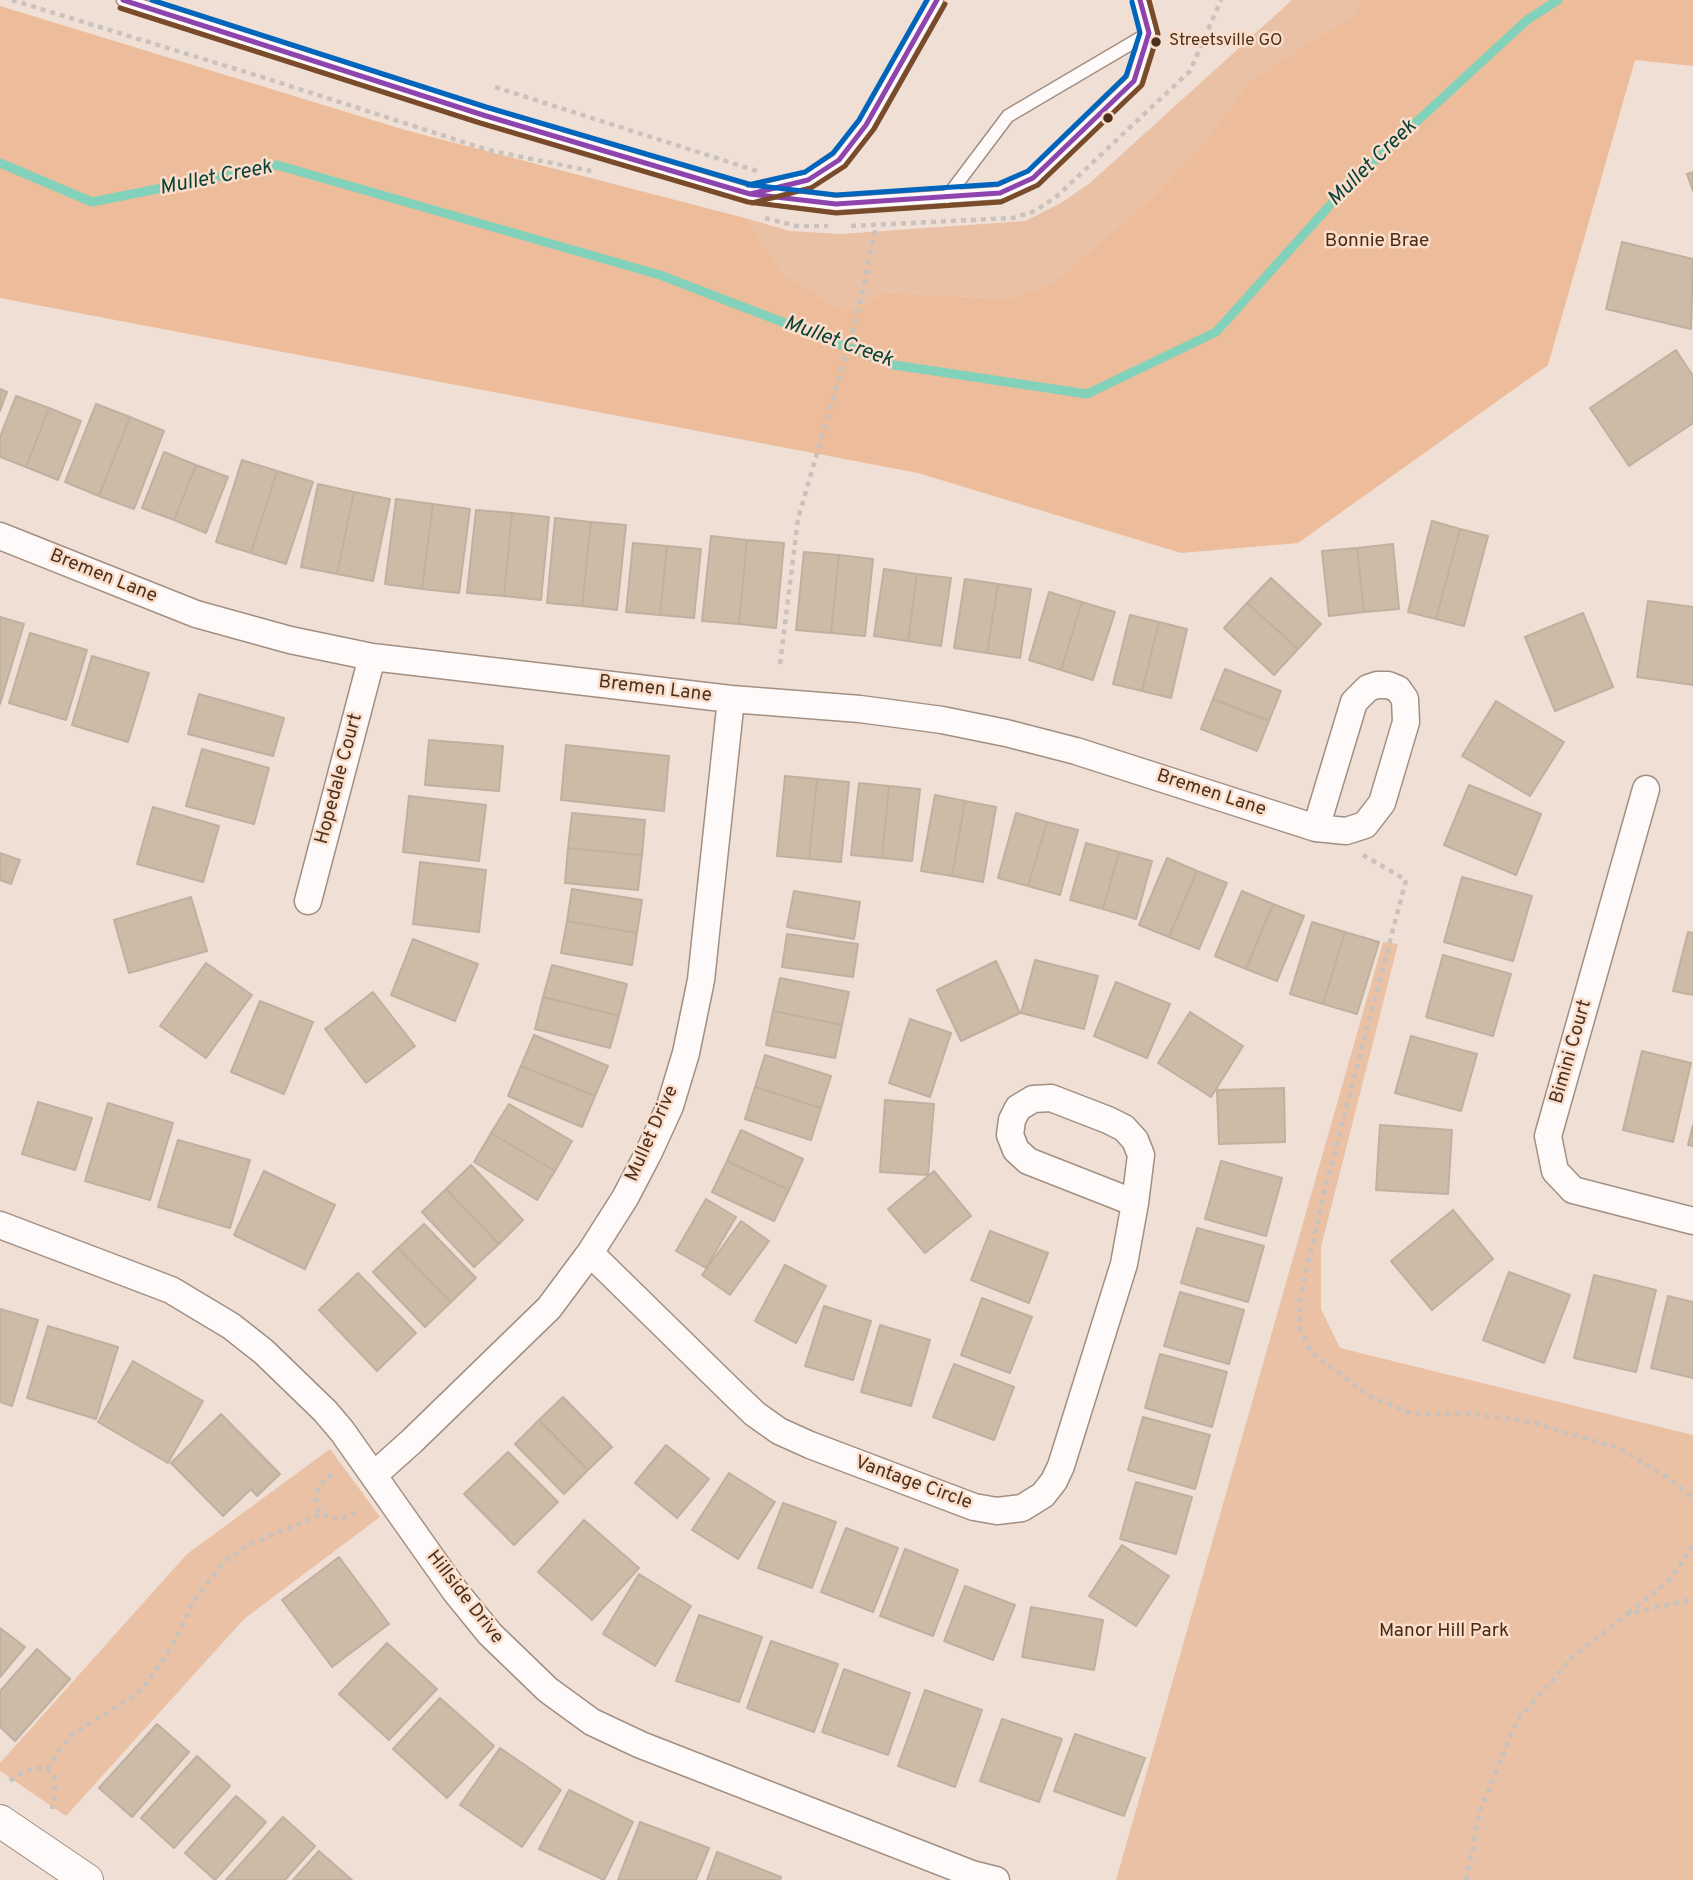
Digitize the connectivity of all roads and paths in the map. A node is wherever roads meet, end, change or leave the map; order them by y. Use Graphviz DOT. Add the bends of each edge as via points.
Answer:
graph roads {
  1 [pos="12,0"];
  2 [pos="123,0"];
  3 [pos="937,0"];
  4 [pos="1140,0"];
  5 [pos="1212,0"];
  6 [pos="1221,0"];
  7 [pos="1216,8"];
  8 [pos="1149,33"];
  9 [pos="495,87"];
  10 [pos="766,172"];
  11 [pos="602,173"];
  12 [pos="750,194"];
  13 [pos="947,197"];
  14 [pos="761,218"];
  15 [pos="836,226"];
  16 [pos="850,226"];
  17 [pos="876,226"];
  18 [pos="0,536"];
  19 [pos="372,657"];
  20 [pos="780,664"];
  21 [pos="731,699"];
  22 [pos="1646,789"];
  23 [pos="1316,828"];
  24 [pos="1361,854"];
  25 [pos="308,901"];
  26 [pos="1135,1203"];
  27 [pos="1693,1221"];
  28 [pos="0,1225"];
  29 [pos="590,1253"];
  30 [pos="332,1475"];
  31 [pos="374,1475"];
  32 [pos="1693,1499"];
  33 [pos="356,1512"];
  34 [pos="321,1514"];
  35 [pos="1693,1545"];
  36 [pos="1693,1599"];
  37 [pos="1628,1614"];
  38 [pos="47,1769"];
  39 [pos="10,1781"];
  40 [pos="52,1809"];
  41 [pos="0,1821"];
  42 [pos="87,1880"];
  43 [pos="996,1880"];
  44 [pos="1466,1880"];
  1 -- 11 [label="path" via="488,150"];
  2 -- 12 [label="lane"];
  3 -- 12 [label="lane" via="866,125 839,160 807,180"];
  4 -- 8 [label="lane"];
  5 -- 7 [label="path"];
  6 -- 7 [label="path"];
  7 -- 17 [label="path" via="1190,71 1056,197 1035,211 1013,218"];
  8 -- 13 [label="lane" via="1008,116"];
  8 -- 13 [label="lane" via="1134,81 1033,178 1000,193"];
  9 -- 10 [label="path"];
  12 -- 13 [label="lane" via="836,204"];
  14 -- 15 [label="path" via="796,226"];
  16 -- 17 [label="path"];
  17 -- 20 [label="path" via="859,308 798,519"];
  18 -- 19 [label="street, Bremen Lane" via="195,614"];
  19 -- 21 [label="street, Bremen Lane"];
  19 -- 25 [label="street, Hopedale Court"];
  21 -- 23 [label="street, Bremen Lane" via="860,709 1006,733"];
  21 -- 29 [label="street, Mullet Drive" via="701,980 686,1053 670,1106 649,1152"];
  22 -- 27 [label="street, Bimini Court" via="1548,1136 1555,1171 1573,1190"];
  23 -- 23 [label="street, Bremen Lane" via="1354,702 1377,685 1398,689 1405,699 1406,722 1382,803 1365,825 1355,830"];
  24 -- 32 [label="path" via="1406,880 1300,1298 1300,1328 1311,1352 1369,1396 1412,1414 1462,1413 1523,1420 1619,1448"];
  26 -- 26 [label="street, Vantage Circle" via="1028,1161 1016,1150 1010,1135 1018,1108 1033,1099 1051,1098 1124,1128 1140,1155"];
  26 -- 29 [label="street, Vantage Circle" via="1124,1264 1061,1466 1043,1495 1021,1508 997,1511 974,1507 779,1431 755,1414"];
  28 -- 31 [label="street, Hillside Drive" via="159,1285 231,1326 325,1411"];
  29 -- 31 [label="street, Mullet Drive" via="549,1308"];
  30 -- 34 [label="path" via="319,1486 316,1496"];
  31 -- 43 [label="street, Hillside Drive" via="490,1634 548,1690 592,1722 641,1745"];
  33 -- 34 [label="path" via="339,1520"];
  34 -- 38 [label="path" via="243,1548 225,1561 194,1600 173,1645 146,1684 74,1733"];
  35 -- 37 [label="path" via="1670,1580"];
  36 -- 37 [label="path"];
  37 -- 44 [label="path" via="1573,1657 1517,1720 1480,1811"];
  38 -- 39 [label="path" via="36,1768"];
  38 -- 40 [label="path" via="54,1777"];
  41 -- 42 [label="street"];
}
